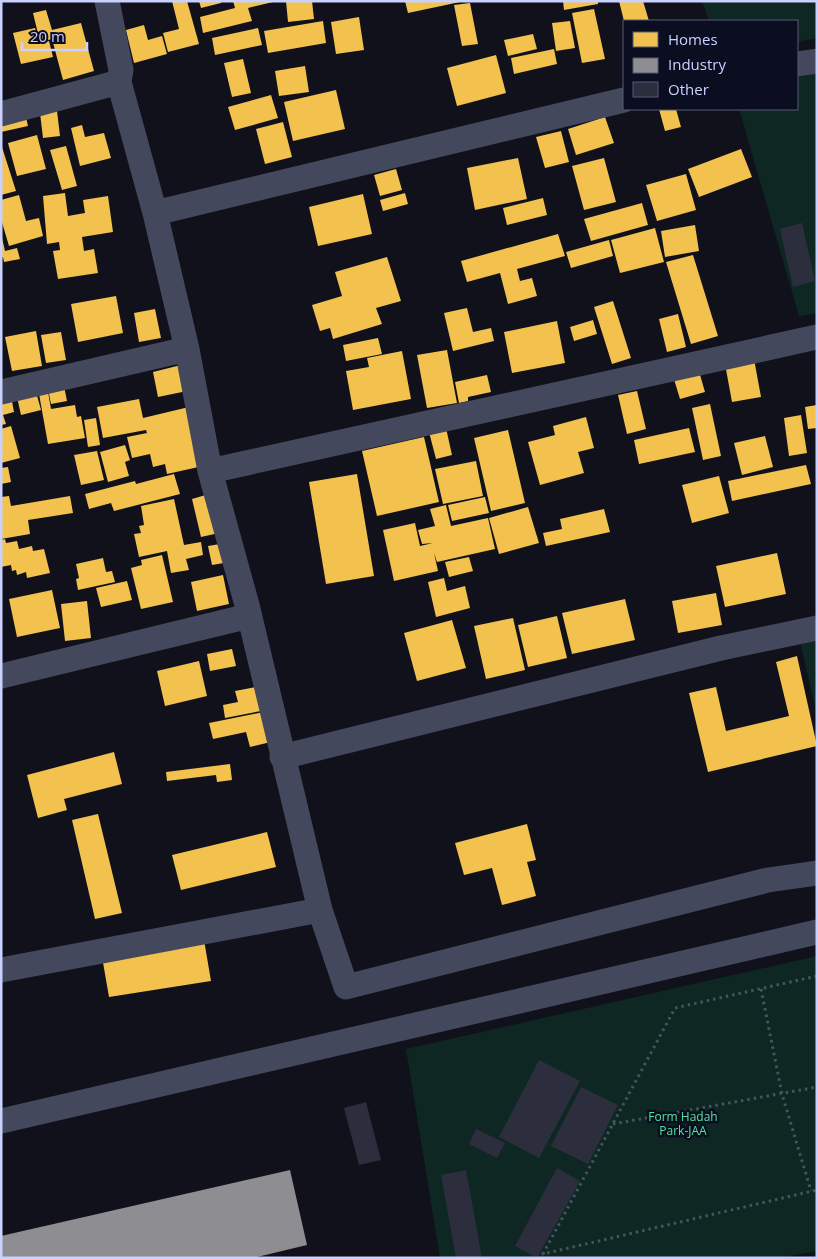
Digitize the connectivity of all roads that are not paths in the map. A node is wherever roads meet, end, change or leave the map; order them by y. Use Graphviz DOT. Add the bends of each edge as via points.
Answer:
graph roads {
  1 [pos="107,1"];
  2 [pos="817,61"];
  3 [pos="798,64"];
  4 [pos="119,82"];
  5 [pos="623,100"];
  6 [pos="1,114"];
  7 [pos="155,213"];
  8 [pos="817,337"];
  9 [pos="187,348"];
  10 [pos="1,392"];
  11 [pos="210,471"];
  12 [pos="249,616"];
  13 [pos="817,628"];
  14 [pos="1,676"];
  15 [pos="282,757"];
  16 [pos="817,873"];
  17 [pos="320,910"];
  18 [pos="817,932"];
  19 [pos="3,963"];
  20 [pos="1,1121"];
  1 -- 4 [label="street" via="121,70"];
  2 -- 3 [label="street"];
  4 -- 6 [label="street"];
  4 -- 7 [label="street"];
  5 -- 7 [label="street"];
  7 -- 9 [label="street"];
  8 -- 11 [label="street"];
  9 -- 10 [label="street"];
  9 -- 11 [label="street"];
  11 -- 12 [label="street"];
  12 -- 14 [label="street"];
  12 -- 15 [label="street"];
  13 -- 15 [label="street" via="722,648"];
  15 -- 17 [label="street"];
  16 -- 17 [label="street" via="768,880 346,987"];
  17 -- 19 [label="street"];
  18 -- 20 [label="street"];
}
